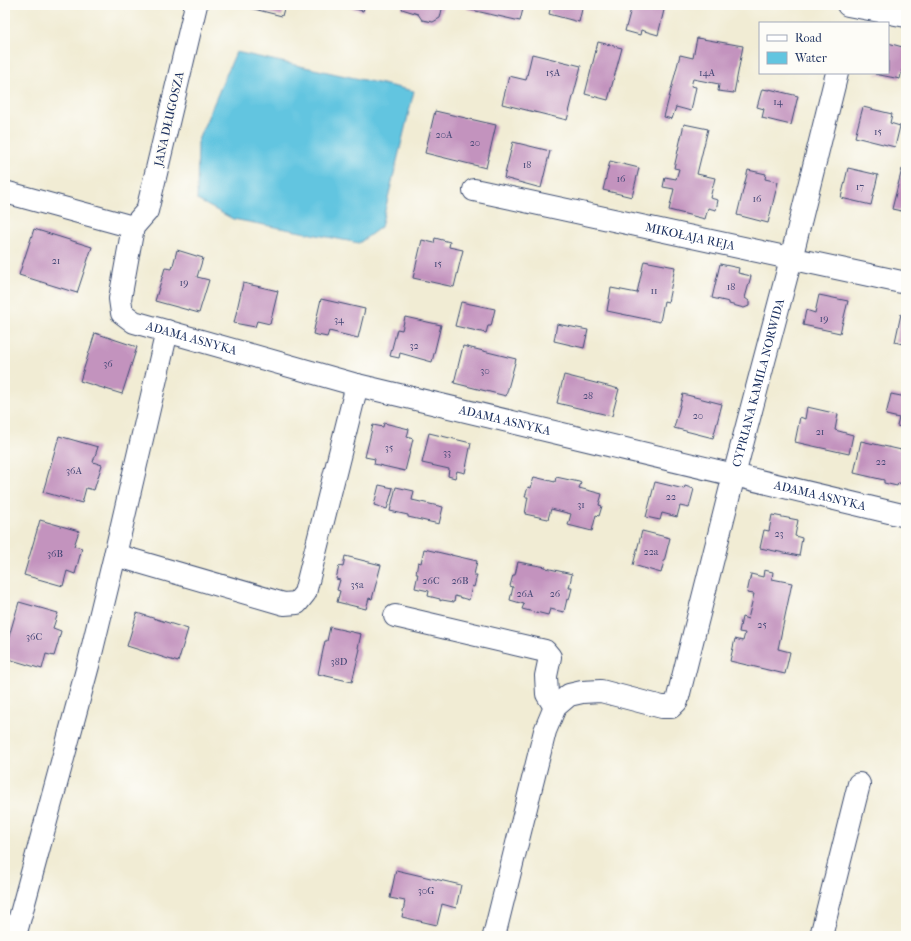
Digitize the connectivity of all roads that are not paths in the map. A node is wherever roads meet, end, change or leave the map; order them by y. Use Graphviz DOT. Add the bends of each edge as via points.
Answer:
graph roads {
  1 [pos="196,5"];
  2 [pos="851,10"];
  3 [pos="906,16"];
  4 [pos="837,74"];
  5 [pos="474,190"];
  6 [pos="5,192"];
  7 [pos="133,227"];
  8 [pos="791,259"];
  9 [pos="906,283"];
  10 [pos="167,331"];
  11 [pos="357,385"];
  12 [pos="734,476"];
  13 [pos="906,516"];
  14 [pos="115,555"];
  15 [pos="395,616"];
  16 [pos="555,707"];
  17 [pos="859,784"];
  18 [pos="15,936"];
  19 [pos="494,936"];
  20 [pos="821,936"];
  1 -- 7 [label="street, JANA DŁUGOSZA" via="147,212"];
  2 -- 3 [label="street"];
  4 -- 8 [label="street, CYPRIANA KAMILA NORWIDA"];
  5 -- 8 [label="street, MIKOŁAJA REJA"];
  6 -- 7 [label="street"];
  7 -- 10 [label="street, ADAMA ASNYKA" via="120,299 122,314 134,322"];
  8 -- 9 [label="street, MIKOŁAJA REJA"];
  8 -- 12 [label="street, CYPRIANA KAMILA NORWIDA"];
  10 -- 11 [label="street, ADAMA ASNYKA"];
  10 -- 14 [label="street"];
  11 -- 12 [label="street, ADAMA ASNYKA"];
  11 -- 14 [label="street" via="305,593 297,603 284,604"];
  12 -- 13 [label="street, ADAMA ASNYKA"];
  12 -- 16 [label="street, CYPRIANA KAMILA NORWIDA" via="677,701 671,707 662,707 601,691 569,695"];
  14 -- 18 [label="street" via="87,670"];
  15 -- 16 [label="street" via="545,651 550,657 546,676 547,694"];
  16 -- 19 [label="street" via="545,731"];
  17 -- 20 [label="street"];
}
